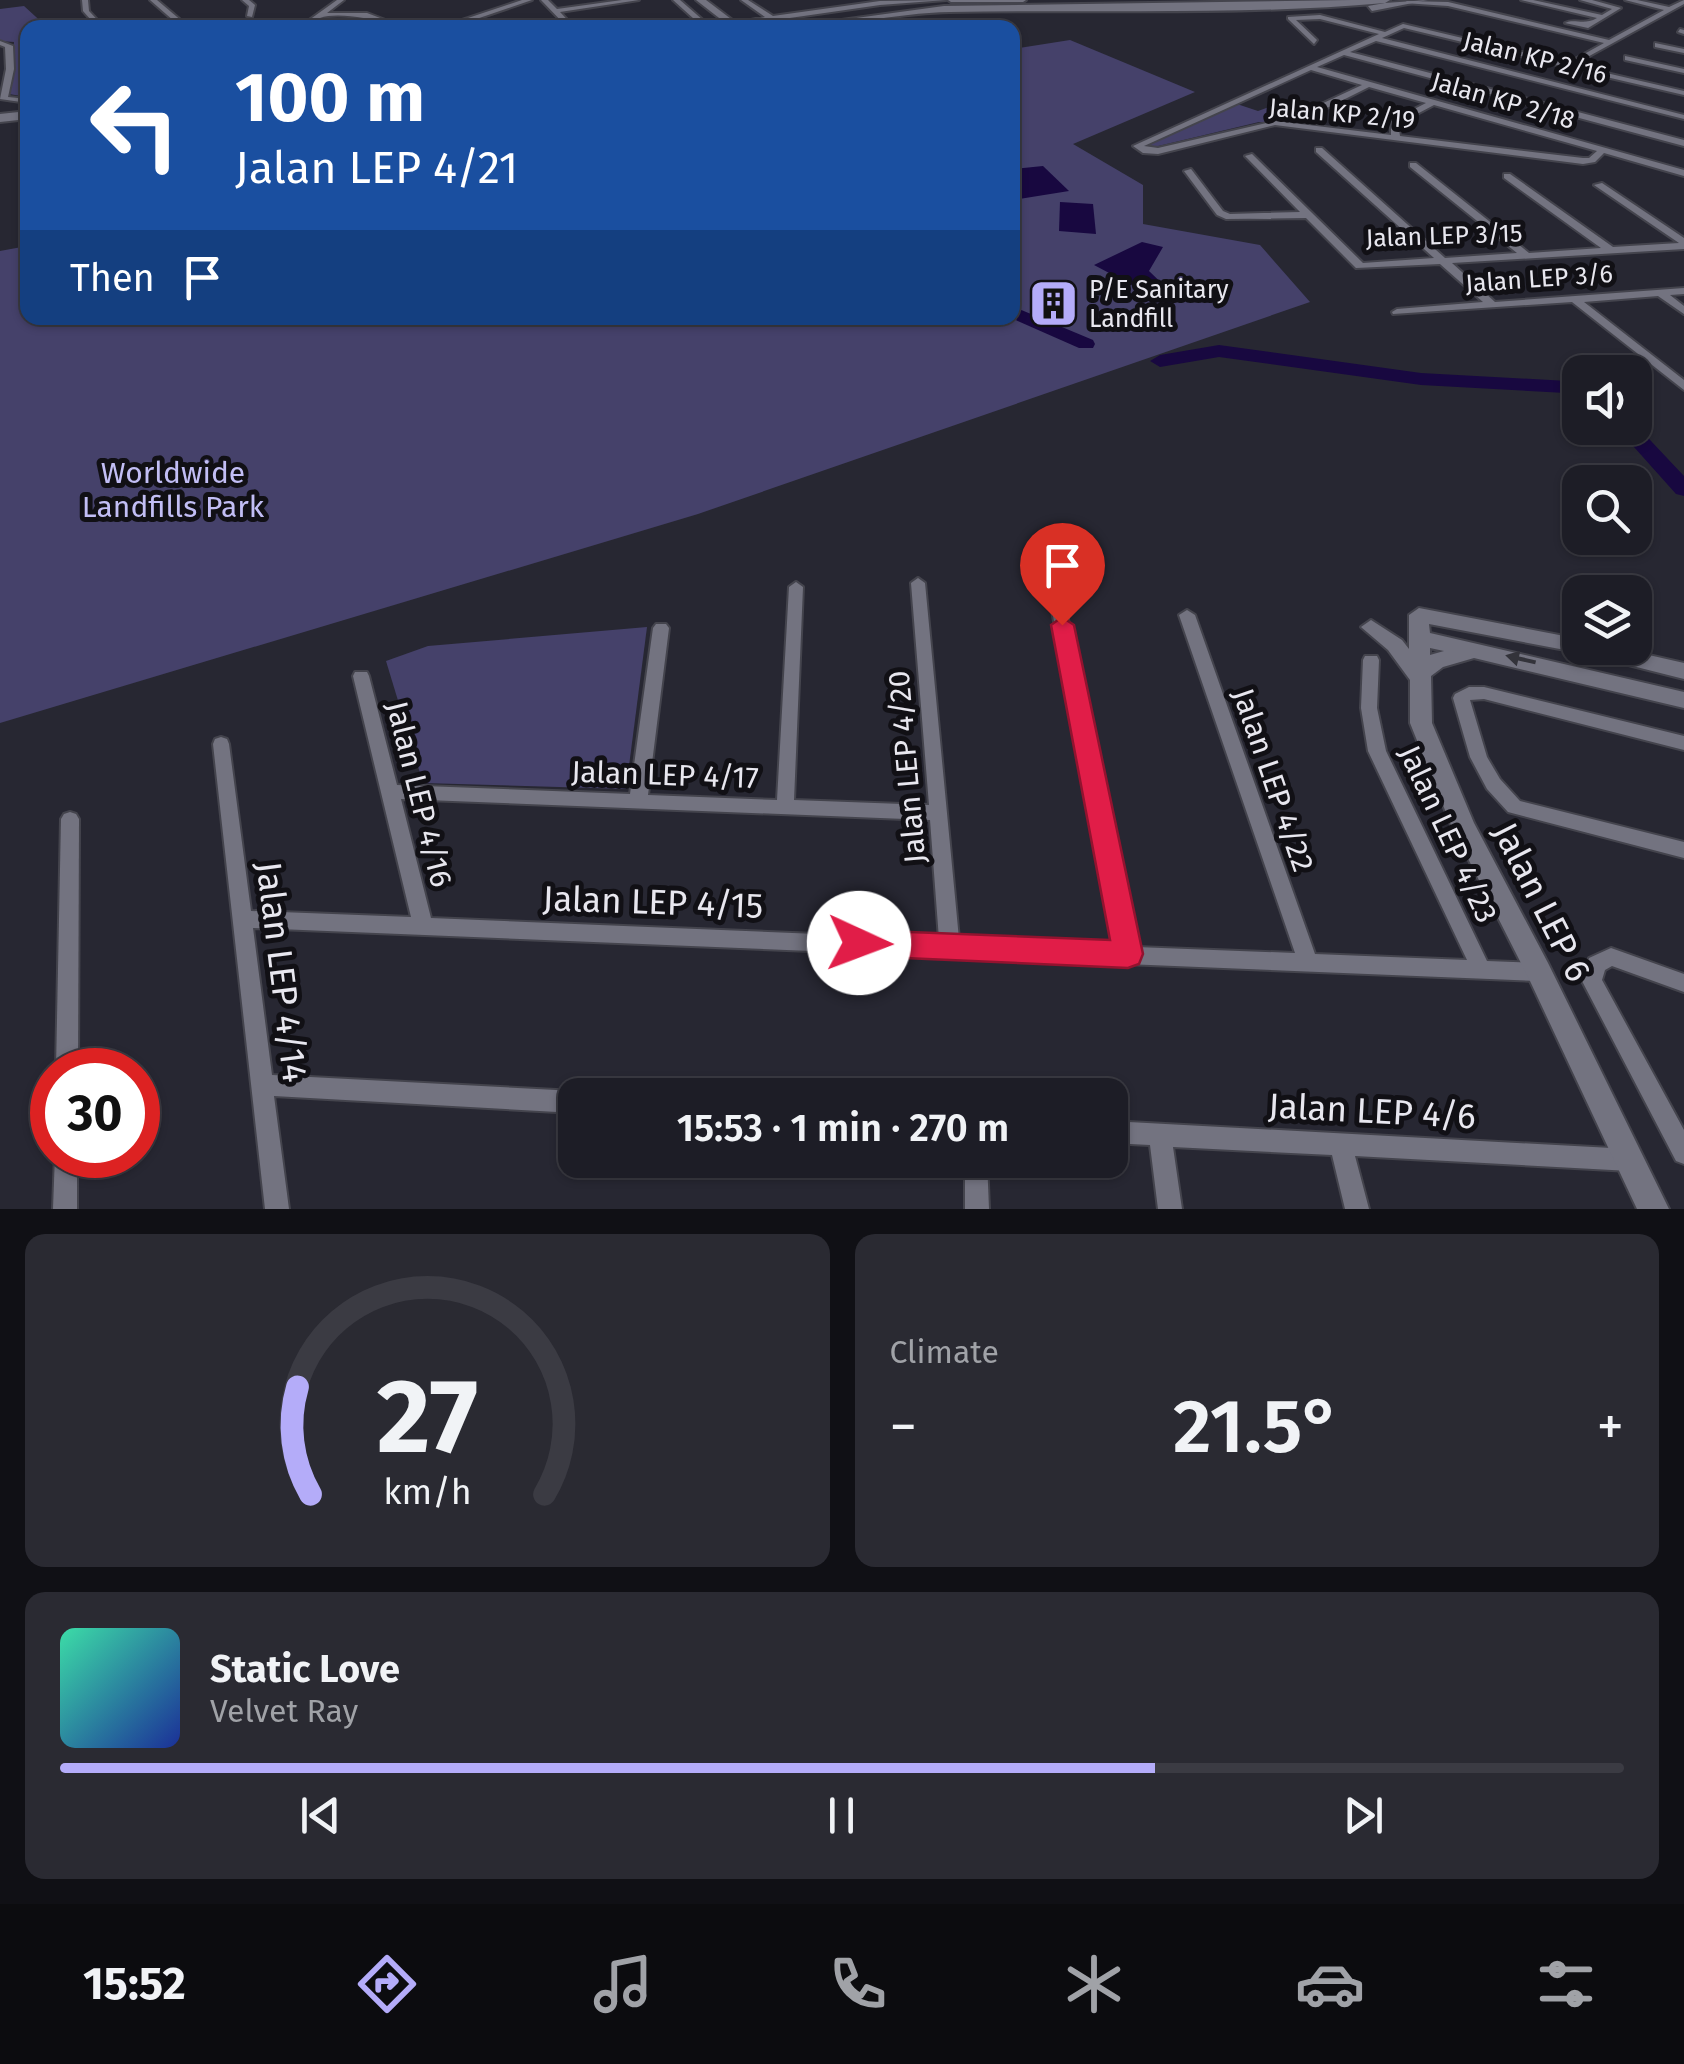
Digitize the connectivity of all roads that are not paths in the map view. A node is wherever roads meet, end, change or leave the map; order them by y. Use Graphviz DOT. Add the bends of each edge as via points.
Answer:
graph roads {
  1 [pos="152,0"];
  2 [pos="245,0"];
  3 [pos="342,0"];
  4 [pos="529,0"];
  5 [pos="544,0"];
  6 [pos="636,0"];
  7 [pos="676,0"];
  8 [pos="700,0"];
  9 [pos="720,0"];
  10 [pos="744,0"];
  11 [pos="812,0"];
  12 [pos="943,0"];
  13 [pos="951,0"];
  14 [pos="1023,0"];
  15 [pos="1385,0"];
  16 [pos="1423,0"];
  17 [pos="1439,0"];
  18 [pos="1476,0"];
  19 [pos="1524,0"];
  20 [pos="1583,0"];
  21 [pos="1628,0"];
  22 [pos="878,1"];
  23 [pos="1684,1"];
  24 [pos="611,2"];
  25 [pos="1407,4"];
  26 [pos="1448,4"];
  27 [pos="988,5"];
  28 [pos="1670,9"];
  29 [pos="828,10"];
  30 [pos="556,11"];
  31 [pos="1008,11"];
  32 [pos="318,15"];
  33 [pos="490,15"];
  34 [pos="250,16"];
  35 [pos="1542,17"];
  36 [pos="1603,17"];
  37 [pos="772,19"];
  38 [pos="177,20"];
  39 [pos="311,20"];
  40 [pos="382,20"];
  41 [pos="471,20"];
  42 [pos="494,20"];
  43 [pos="564,20"];
  44 [pos="702,20"];
  45 [pos="734,20"];
  46 [pos="738,20"];
  47 [pos="768,20"];
  48 [pos="846,20"];
  49 [pos="894,20"];
  50 [pos="1529,23"];
  51 [pos="1386,34"];
  52 [pos="1376,39"];
  53 [pos="1314,42"];
  54 [pos="1610,42"];
  55 [pos="0,43"];
  56 [pos="1658,44"];
  57 [pos="1684,50"];
  58 [pos="1344,53"];
  59 [pos="1628,58"];
  60 [pos="1569,65"];
  61 [pos="1311,68"];
  62 [pos="1684,71"];
  63 [pos="1605,74"];
  64 [pos="1542,80"];
  65 [pos="1370,84"];
  66 [pos="1684,93"];
  67 [pos="20,100"];
  68 [pos="1434,102"];
  69 [pos="1320,108"];
  70 [pos="1684,116"];
  71 [pos="1502,121"];
  72 [pos="1482,133"];
  73 [pos="1396,138"];
  74 [pos="1684,144"];
  75 [pos="1319,150"];
  76 [pos="1604,150"];
  77 [pos="1249,156"];
  78 [pos="1413,165"];
  79 [pos="1188,170"];
  80 [pos="1684,173"];
  81 [pos="1507,176"];
  82 [pos="1598,184"];
  83 [pos="1307,215"];
  84 [pos="1684,244"];
  85 [pos="1611,250"];
  86 [pos="1526,256"];
  87 [pos="1444,262"];
  88 [pos="1684,290"];
  89 [pos="1658,292"];
  90 [pos="1574,299"];
  91 [pos="1492,305"];
  92 [pos="1684,311"];
  93 [pos="1397,312"];
  94 [pos="1684,386"];
  95 [pos="918,582"];
  96 [pos="796,587"];
  97 [pos="1056,595"];
  98 [pos="1187,616"];
  99 [pos="1371,627"];
  100 [pos="661,628"];
  101 [pos="1419,638"];
  102 [pos="1562,643"];
  103 [pos="1478,650"];
  104 [pos="1371,660"];
  105 [pos="1652,663"];
  106 [pos="1684,671"];
  107 [pos="1417,674"];
  108 [pos="361,676"];
  109 [pos="1684,700"];
  110 [pos="1684,742"];
  111 [pos="221,744"];
  112 [pos="390,792"];
  113 [pos="638,802"];
  114 [pos="785,807"];
  115 [pos="938,813"];
  116 [pos="70,819"];
  117 [pos="1684,850"];
  118 [pos="243,919"];
  119 [pos="423,925"];
  120 [pos="950,947"];
  121 [pos="1128,954"];
  122 [pos="1308,962"];
  123 [pos="1481,969"];
  124 [pos="1539,972"];
  125 [pos="1684,983"];
  126 [pos="67,1048"];
  127 [pos="264,1085"];
  128 [pos="558,1101"];
  129 [pos="1128,1133"];
  130 [pos="1160,1134"];
  131 [pos="1341,1144"];
  132 [pos="1684,1153"];
  133 [pos="1630,1160"];
  134 [pos="66,1178"];
  135 [pos="976,1178"];
  136 [pos="65,1209"];
  137 [pos="276,1209"];
  138 [pos="977,1209"];
  139 [pos="1170,1209"];
  140 [pos="1357,1209"];
  141 [pos="1653,1209"];
  1 -- 38 [label="street"];
  2 -- 34 [label="street" via="252,5"];
  3 -- 32 [label="street"];
  4 -- 33 [label="street"];
  5 -- 30 [label="street"];
  6 -- 24 [label="street"];
  7 -- 44 [label="street"];
  8 -- 45 [label="street"];
  9 -- 46 [label="street"];
  10 -- 37 [label="street"];
  11 -- 29 [label="street"];
  12 -- 22 [label="street"];
  13 -- 27 [label="street"];
  14 -- 27 [label="street"];
  15 -- 31 [label="main road"];
  16 -- 25 [label="main road"];
  17 -- 26 [label="street"];
  18 -- 35 [label="street"];
  19 -- 36 [label="street"];
  20 -- 36 [label="street" via="1618,8"];
  21 -- 28 [label="street"];
  22 -- 29 [label="street"];
  23 -- 28 [label="street"];
  24 -- 30 [label="street"];
  25 -- 26 [label="street"];
  25 -- 31 [label="main road" via="1318,12"];
  26 -- 50 [label="street"];
  27 -- 31 [label="main road"];
  27 -- 48 [label="main road"];
  28 -- 54 [label="street"];
  29 -- 37 [label="street"];
  30 -- 43 [label="street"];
  31 -- 49 [label="main road"];
  32 -- 39 [label="street"];
  32 -- 40 [label="street"];
  33 -- 41 [label="street"];
  33 -- 42 [label="street"];
  35 -- 36 [label="street" via="1582,26"];
  35 -- 50 [label="street"];
  37 -- 47 [label="street"];
  50 -- 54 [label="street"];
  51 -- 52 [label="street, Jalan KP 2/19"];
  51 -- 53 [label="street" via="1290,18"];
  51 -- 60 [label="street, Jalan KP 2/19" via="1411,26"];
  52 -- 58 [label="street, Jalan KP 2/19"];
  52 -- 64 [label="street, Jalan KP 2/16"];
  54 -- 60 [label="street"];
  55 -- 67 [label="street" via="10,54 4,99"];
  56 -- 57 [label="street"];
  58 -- 61 [label="street, Jalan KP 2/19"];
  58 -- 74 [label="street"];
  59 -- 62 [label="street"];
  60 -- 64 [label="street"];
  61 -- 65 [label="street, Jalan KP 2/18"];
  61 -- 73 [label="street, Jalan KP 2/19" via="1137,146 1158,151 1275,123"];
  63 -- 66 [label="street"];
  64 -- 70 [label="street, Jalan KP 2/16"];
  65 -- 68 [label="street, Jalan KP 2/18"];
  65 -- 69 [label="street"];
  68 -- 71 [label="street, Jalan KP 2/18"];
  68 -- 73 [label="street" via="1394,123"];
  71 -- 72 [label="street"];
  71 -- 76 [label="street, Jalan KP 2/18"];
  73 -- 76 [label="street, Jalan KP 2/19" via="1583,161"];
  75 -- 87 [label="street"];
  76 -- 80 [label="street, Jalan KP 2/18"];
  77 -- 83 [label="street, Jalan LEP 3/15"];
  78 -- 86 [label="street"];
  79 -- 83 [label="street" via="1229,218"];
  81 -- 85 [label="street"];
  82 -- 84 [label="street"];
  83 -- 87 [label="street, Jalan LEP 3/15" via="1360,266"];
  84 -- 85 [label="street, Jalan LEP 3/15"];
  85 -- 86 [label="street, Jalan LEP 3/15"];
  86 -- 87 [label="street, Jalan LEP 3/15"];
  87 -- 91 [label="street"];
  88 -- 89 [label="street, Jalan LEP 3/6"];
  89 -- 90 [label="street, Jalan LEP 3/6"];
  89 -- 92 [label="street"];
  90 -- 91 [label="street, Jalan LEP 3/6"];
  90 -- 94 [label="street"];
  91 -- 93 [label="street, Jalan LEP 3/6"];
  95 -- 115 [label="street, Jalan LEP 4/20"];
  96 -- 114 [label="street"];
  97 -- 121 [label="street"];
  98 -- 122 [label="street, Jalan LEP 4/22"];
  99 -- 107 [label="street"];
  100 -- 113 [label="street"];
  101 -- 102 [label="street, Jalan LEP 6" via="1418,615"];
  101 -- 103 [label="street"];
  101 -- 107 [label="street, Jalan LEP 6"];
  103 -- 107 [label="street" via="1436,661"];
  109 -- 103 [label="street, one-way"];
  104 -- 123 [label="street, Jalan LEP 4/23" via="1369,708 1378,750"];
  105 -- 106 [label="street"];
  107 -- 124 [label="street, Jalan LEP 6" via="1421,723 1463,825"];
  108 -- 112 [label="street, Jalan LEP 4/16"];
  110 -- 117 [label="street" via="1484,693 1461,698 1470,739 1496,792 1514,807"];
  111 -- 118 [label="street, Jalan LEP 4/14"];
  112 -- 113 [label="street, Jalan LEP 4/17"];
  112 -- 119 [label="street, Jalan LEP 4/16"];
  113 -- 114 [label="street, Jalan LEP 4/17"];
  114 -- 115 [label="street, Jalan LEP 4/17"];
  115 -- 120 [label="street, Jalan LEP 4/20"];
  116 -- 126 [label="street"];
  118 -- 119 [label="street, Jalan LEP 4/15"];
  118 -- 127 [label="street, Jalan LEP 4/14"];
  119 -- 120 [label="street, Jalan LEP 4/15"];
  120 -- 121 [label="street, Jalan LEP 4/15"];
  121 -- 122 [label="street, Jalan LEP 4/15"];
  122 -- 123 [label="street, Jalan LEP 4/15"];
  123 -- 124 [label="street, Jalan LEP 4/15"];
  124 -- 133 [label="street, Jalan LEP 6"];
  125 -- 132 [label="street" via="1611,956 1596,964 1592,980"];
  127 -- 128 [label="street"];
  127 -- 137 [label="street, Jalan LEP 4/14"];
  129 -- 130 [label="street, Jalan LEP 4/6"];
  130 -- 131 [label="street, Jalan LEP 4/6"];
  130 -- 139 [label="street"];
  131 -- 133 [label="street, Jalan LEP 4/6"];
  131 -- 140 [label="street"];
  133 -- 141 [label="street, Jalan LEP 6"];
  134 -- 136 [label="street"];
  135 -- 138 [label="street"];
}
